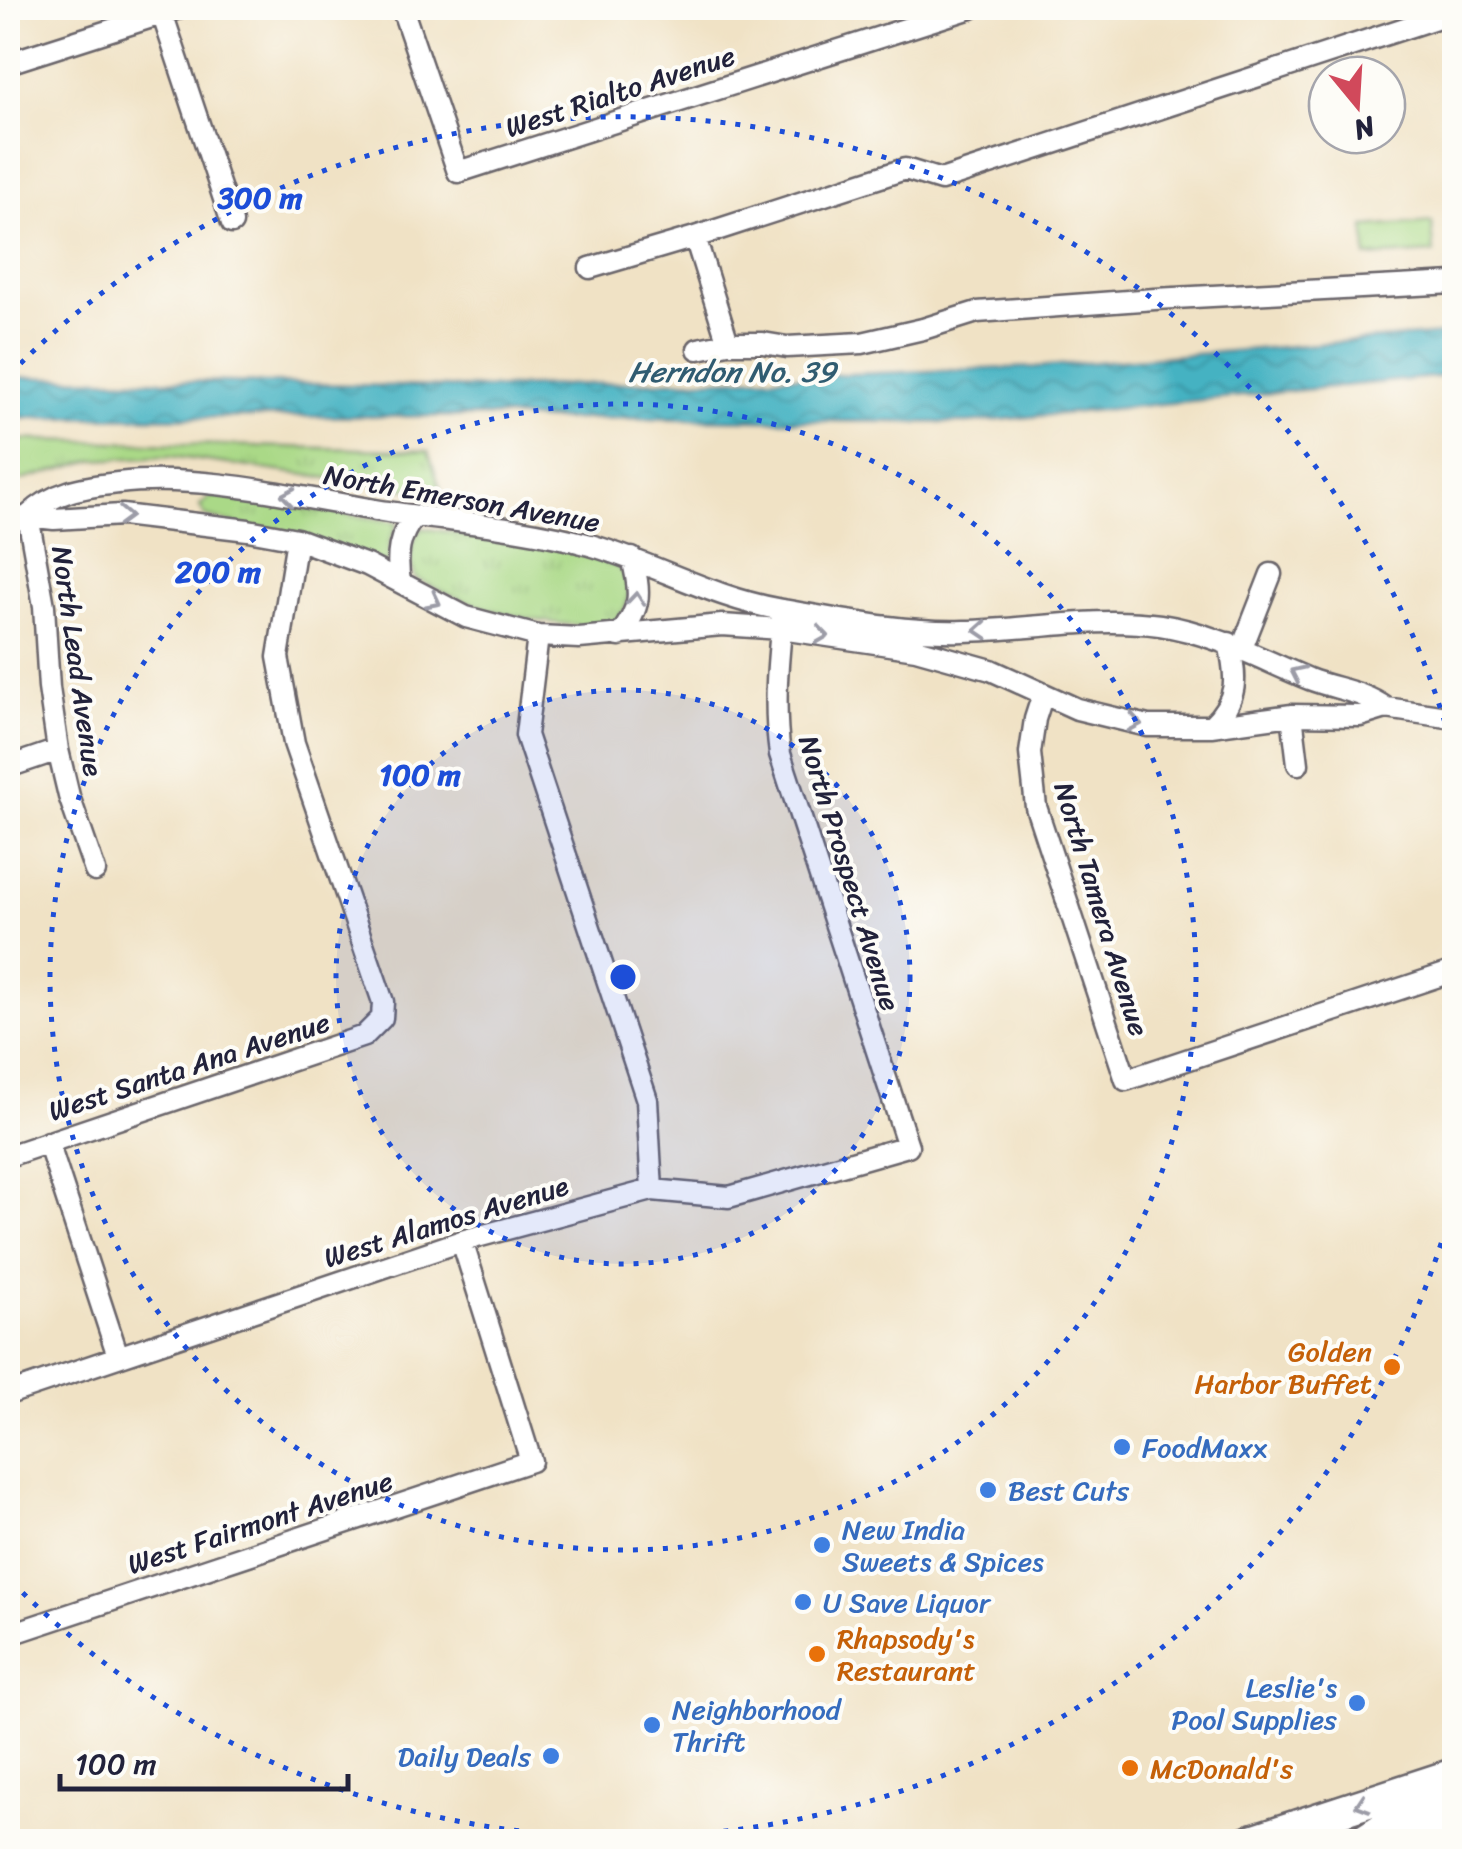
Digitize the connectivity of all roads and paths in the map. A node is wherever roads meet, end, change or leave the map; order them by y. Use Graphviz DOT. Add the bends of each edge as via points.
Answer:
graph roads {
  1 [pos="402,8"];
  2 [pos="971,8"];
  3 [pos="171,10"];
  4 [pos="1454,12"];
  5 [pos="8,63"];
  6 [pos="232,223"];
  7 [pos="694,237"];
  8 [pos="590,268"];
  9 [pos="1454,283"];
  10 [pos="728,342"];
  11 [pos="698,349"];
  12 [pos="416,516"];
  13 [pos="18,519"];
  14 [pos="297,539"];
  15 [pos="632,558"];
  16 [pos="1271,574"];
  17 [pos="400,582"];
  18 [pos="782,619"];
  19 [pos="538,636"];
  20 [pos="619,636"];
  21 [pos="1235,645"];
  22 [pos="1043,694"];
  23 [pos="1386,708"];
  24 [pos="1292,715"];
  25 [pos="1454,718"];
  26 [pos="1211,726"];
  27 [pos="58,750"];
  28 [pos="1298,764"];
  29 [pos="8,767"];
  30 [pos="95,871"];
  31 [pos="1454,971"];
  32 [pos="48,1142"];
  33 [pos="908,1146"];
  34 [pos="8,1156"];
  35 [pos="652,1190"];
  36 [pos="462,1240"];
  37 [pos="118,1356"];
  38 [pos="8,1394"];
  39 [pos="8,1635"];
  40 [pos="1454,1774"];
  41 [pos="1454,1802"];
  42 [pos="1454,1824"];
  43 [pos="1246,1842"];
  44 [pos="1361,1842"];
  45 [pos="1401,1842"];
  1 -- 2 [label="street, West Rialto Avenue" via="458,172"];
  3 -- 5 [label="street"];
  3 -- 6 [label="street"];
  4 -- 7 [label="street" via="941,180 905,169"];
  7 -- 8 [label="street"];
  7 -- 10 [label="street"];
  9 -- 10 [label="street" via="977,312 862,342"];
  10 -- 11 [label="street"];
  12 -- 13 [label="street, North Emerson Avenue, one-way" via="164,481 72,490"];
  12 -- 15 [label="street, North Emerson Avenue" via="552,536"];
  12 -- 17 [label="street" via="399,546"];
  13 -- 14 [label="street, North Emerson Avenue, one-way" via="152,517"];
  13 -- 27 [label="street, North Lead Avenue" via="44,606"];
  14 -- 17 [label="street, North Emerson Avenue"];
  14 -- 32 [label="street, West Santa Ana Avenue" via="278,657 294,742 383,1002 382,1018 364,1036"];
  15 -- 18 [label="street, North Emerson Avenue"];
  20 -- 15 [label="street, one-way" via="639,598"];
  16 -- 21 [label="street"];
  17 -- 19 [label="street, North Emerson Avenue, one-way" via="466,617"];
  18 -- 20 [label="street, North Emerson Avenue"];
  21 -- 18 [label="street, North Emerson Avenue, one-way" via="1116,621 964,631"];
  18 -- 22 [label="street, North Emerson Avenue, one-way" via="962,660"];
  18 -- 33 [label="street, North Prospect Avenue" via="775,692 780,754"];
  19 -- 20 [label="street, North Emerson Avenue"];
  19 -- 35 [label="street" via="526,735 647,1100"];
  23 -- 21 [label="street, North Emerson Avenue, one-way" via="1366,694 1312,680"];
  21 -- 26 [label="street" via="1236,688"];
  22 -- 26 [label="street, North Emerson Avenue, one-way" via="1148,726"];
  22 -- 31 [label="street, North Tamera Avenue" via="1030,753 1036,808 1126,1080"];
  23 -- 24 [label="street, North Emerson Avenue" via="1360,716"];
  23 -- 25 [label="street, North Emerson Avenue"];
  24 -- 26 [label="street, North Emerson Avenue"];
  24 -- 28 [label="street"];
  27 -- 29 [label="street"];
  27 -- 30 [label="street, North Lead Avenue"];
  32 -- 34 [label="street, West Santa Ana Avenue"];
  32 -- 37 [label="street"];
  33 -- 35 [label="street, West Alamos Avenue" via="729,1196"];
  35 -- 36 [label="street, West Alamos Avenue"];
  36 -- 37 [label="street, West Alamos Avenue"];
  36 -- 39 [label="street, West Fairmont Avenue" via="531,1461"];
  37 -- 38 [label="street, West Alamos Avenue"];
  40 -- 43 [label="main road, one-way"];
  41 -- 44 [label="main road" via="1394,1821"];
  42 -- 45 [label="main road"];
}
